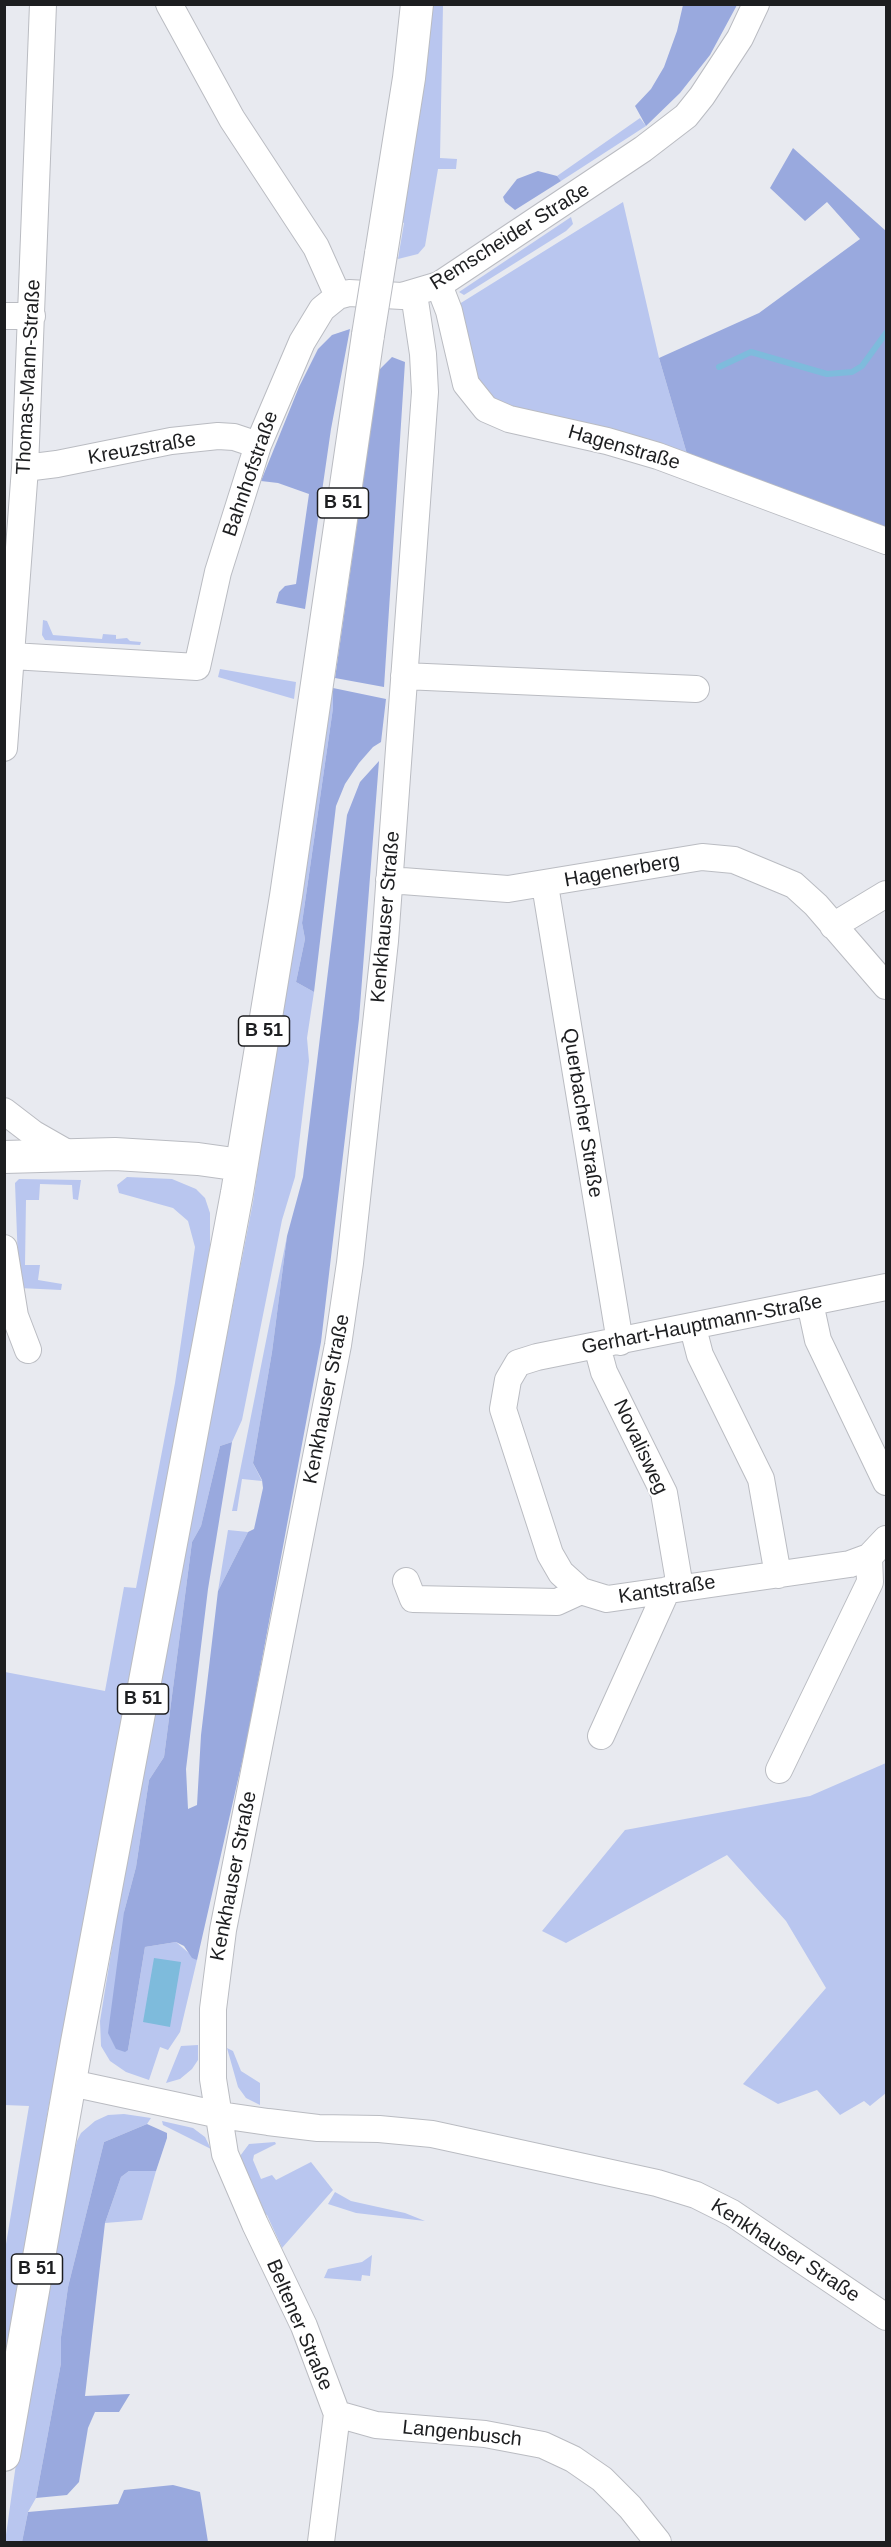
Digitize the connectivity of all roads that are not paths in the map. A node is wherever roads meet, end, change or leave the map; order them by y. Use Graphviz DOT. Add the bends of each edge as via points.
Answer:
graph roads {
  1 [pos="43,4"];
  2 [pos="169,4"];
  3 [pos="417,4"];
  4 [pos="756,4"];
  5 [pos="439,285"];
  6 [pos="414,294"];
  7 [pos="338,296"];
  8 [pos="4,316"];
  9 [pos="32,316"];
  10 [pos="258,445"];
  11 [pos="25,468"];
  12 [pos="886,541"];
  13 [pos="12,656"];
  14 [pos="404,676"];
  15 [pos="696,688"];
  16 [pos="4,748"];
  17 [pos="389,880"];
  18 [pos="545,885"];
  19 [pos="886,894"];
  20 [pos="833,926"];
  21 [pos="886,986"];
  22 [pos="4,1111"];
  23 [pos="69,1154"];
  24 [pos="4,1157"];
  25 [pos="241,1166"];
  26 [pos="4,1248"];
  27 [pos="886,1287"];
  28 [pos="810,1303"];
  29 [pos="693,1328"];
  30 [pos="608,1344"];
  31 [pos="28,1350"];
  32 [pos="518,1363"];
  33 [pos="877,1437"];
  34 [pos="886,1482"];
  35 [pos="886,1539"];
  36 [pos="869,1557"];
  37 [pos="778,1575"];
  38 [pos="406,1581"];
  39 [pos="674,1588"];
  40 [pos="581,1591"];
  41 [pos="601,1736"];
  42 [pos="778,1770"];
  43 [pos="71,2084"];
  44 [pos="220,2115"];
  45 [pos="886,2317"];
  46 [pos="337,2414"];
  47 [pos="4,2455"];
  48 [pos="321,2542"];
  49 [pos="658,2542"];
  1 -- 9 [label="street, Thomas-Mann-Straße"];
  2 -- 7 [label="street" via="232,119 316,247"];
  3 -- 25 [label="main road, B 51, bridge" via="408,88 286,896"];
  4 -- 5 [label="street, Remscheider Straße" via="740,38 702,96 669,131"];
  5 -- 6 [label="street, Remscheider Straße"];
  5 -- 12 [label="street, Hagenstraße" via="466,384 478,404 497,414 658,456"];
  6 -- 7 [label="street, Remscheider Straße"];
  6 -- 14 [label="street, Kenkhauser Straße" via="425,392"];
  7 -- 10 [label="street, Bahnhofstraße" via="322,309 309,329"];
  8 -- 9 [label="street"];
  9 -- 11 [label="street, Thomas-Mann-Straße"];
  10 -- 11 [label="street, Kreuzstraße" via="234,437 183,439"];
  10 -- 13 [label="street, Bahnhofstraße" via="218,572 197,667"];
  11 -- 13 [label="street, Thomas-Mann-Straße"];
  13 -- 16 [label="street, Thomas-Mann-Straße"];
  14 -- 15 [label="street"];
  14 -- 17 [label="street, Kenkhauser Straße"];
  17 -- 18 [label="street, Hagenerberg" via="508,889"];
  17 -- 44 [label="street, Kenkhauser Straße" via="376,1034 343,1318 217,1960 213,2079"];
  18 -- 20 [label="street, Hagenerberg" via="702,857 734,860 794,885"];
  18 -- 30 [label="street, Querbacher Straße"];
  19 -- 20 [label="street"];
  20 -- 21 [label="street, Hagenerberg"];
  22 -- 23 [label="street"];
  23 -- 24 [label="main road"];
  23 -- 25 [label="main road" via="198,1159"];
  25 -- 43 [label="main road, B 51"];
  26 -- 31 [label="street" via="15,1316"];
  27 -- 28 [label="street, Gerhart-Hauptmann-Straße"];
  28 -- 29 [label="street, Gerhart-Hauptmann-Straße"];
  28 -- 33 [label="street" via="818,1340"];
  29 -- 30 [label="street, Gerhart-Hauptmann-Straße"];
  29 -- 37 [label="street" via="700,1355 761,1479"];
  30 -- 32 [label="street, Gerhart-Hauptmann-Straße"];
  30 -- 39 [label="street, Novalisweg" via="604,1372 664,1493"];
  32 -- 40 [label="street, Kantstraße" via="508,1380 503,1409 550,1554 561,1573"];
  33 -- 34 [label="street"];
  35 -- 36 [label="street"];
  36 -- 37 [label="street, Kantstraße" via="850,1564"];
  36 -- 42 [label="street" via="870,1582"];
  37 -- 39 [label="street, Kantstraße"];
  38 -- 40 [label="street" via="413,1599 557,1602"];
  39 -- 40 [label="street, Kantstraße" via="607,1599"];
  39 -- 41 [label="street"];
  43 -- 44 [label="street, Kenkhauser Straße"];
  43 -- 47 [label="main road, B 51"];
  44 -- 45 [label="street, Kenkhauser Straße" via="318,2128 409,2130 671,2187 732,2213"];
  44 -- 46 [label="street, Beltener Straße" via="231,2173 304,2326"];
  46 -- 48 [label="street, Beltener Straße"];
  46 -- 49 [label="street, Langenbusch" via="376,2425 485,2434 543,2445 602,2479"];
}
